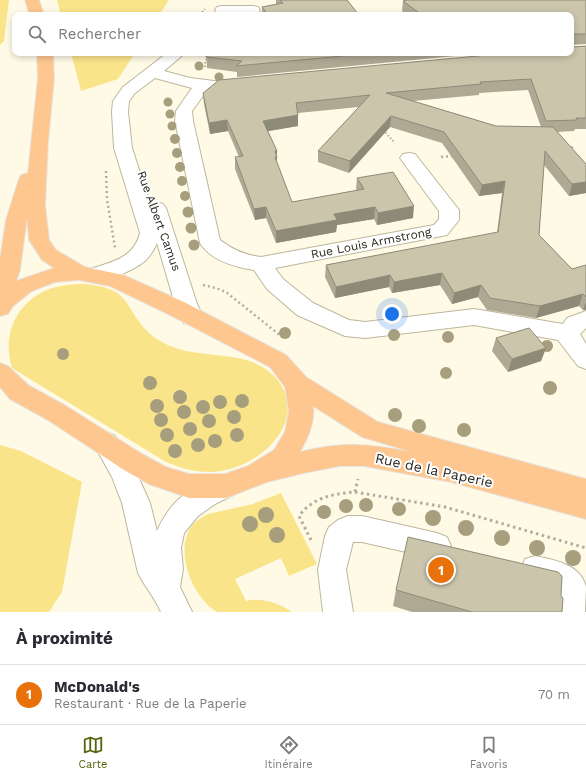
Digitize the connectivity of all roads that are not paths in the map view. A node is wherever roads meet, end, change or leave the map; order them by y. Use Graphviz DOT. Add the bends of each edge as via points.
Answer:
graph roads {
  1 [pos="32,0"];
  2 [pos="220,8"];
  3 [pos="253,10"];
  4 [pos="36,12"];
  5 [pos="44,56"];
  6 [pos="173,56"];
  7 [pos="152,72"];
  8 [pos="233,84"];
  9 [pos="202,85"];
  10 [pos="121,128"];
  11 [pos="39,142"];
  12 [pos="409,158"];
  13 [pos="261,264"];
  14 [pos="87,274"];
  15 [pos="0,296"];
  16 [pos="0,308"];
  17 [pos="192,317"];
  18 [pos="586,319"];
  19 [pos="568,333"];
  20 [pos="586,360"];
  21 [pos="0,372"];
  22 [pos="297,384"];
  23 [pos="9,391"];
  24 [pos="106,443"];
  25 [pos="257,474"];
  26 [pos="226,486"];
  27 [pos="586,491"];
  28 [pos="586,507"];
  29 [pos="460,552"];
  30 [pos="513,564"];
  31 [pos="171,600"];
  32 [pos="338,612"];
  33 [pos="570,612"];
  1 -- 4 [label="main road"];
  2 -- 3 [label="street"];
  5 -- 11 [label="main road" via="45,84"];
  6 -- 7 [label="street, Rue Albert Camus"];
  7 -- 9 [label="street"];
  7 -- 10 [label="street, Rue Albert Camus" via="129,90 121,101"];
  8 -- 9 [label="street"];
  9 -- 13 [label="street, Rue Louis Armstrong" via="184,111 184,121 210,243 224,255 243,262"];
  10 -- 14 [label="street, Rue Albert Camus" via="122,148 150,233 150,240 133,259 115,268"];
  10 -- 17 [label="street, Rue Albert Camus" via="132,147 157,210"];
  11 -- 14 [label="main road" via="35,205 39,240 49,255"];
  11 -- 15 [label="main road" via="16,220 9,270"];
  12 -- 13 [label="street, Rue Louis Armstrong" via="449,210 450,220 440,230"];
  13 -- 19 [label="street" via="275,284 305,309 345,328 365,330 474,317"];
  14 -- 16 [label="main road" via="52,275 24,286"];
  14 -- 17 [label="main road" via="116,280"];
  17 -- 22 [label="main road" via="278,361"];
  18 -- 19 [label="street" via="575,324"];
  19 -- 20 [label="street" via="569,339"];
  21 -- 23 [label="main road"];
  22 -- 25 [label="main road" via="300,410 298,434 284,458"];
  22 -- 27 [label="main road" via="371,430"];
  23 -- 24 [label="main road" via="57,413"];
  24 -- 26 [label="main road" via="158,476 189,486"];
  24 -- 31 [label="street" via="136,502 153,573"];
  25 -- 26 [label="main road"];
  25 -- 28 [label="main road, Rue de la Paperie" via="335,456 363,455 431,466"];
  26 -- 31 [label="street" via="192,505 180,514 174,523 167,545"];
  29 -- 32 [label="street" via="348,528 339,536 332,570"];
  30 -- 33 [label="street" via="558,574 571,587"];
}
